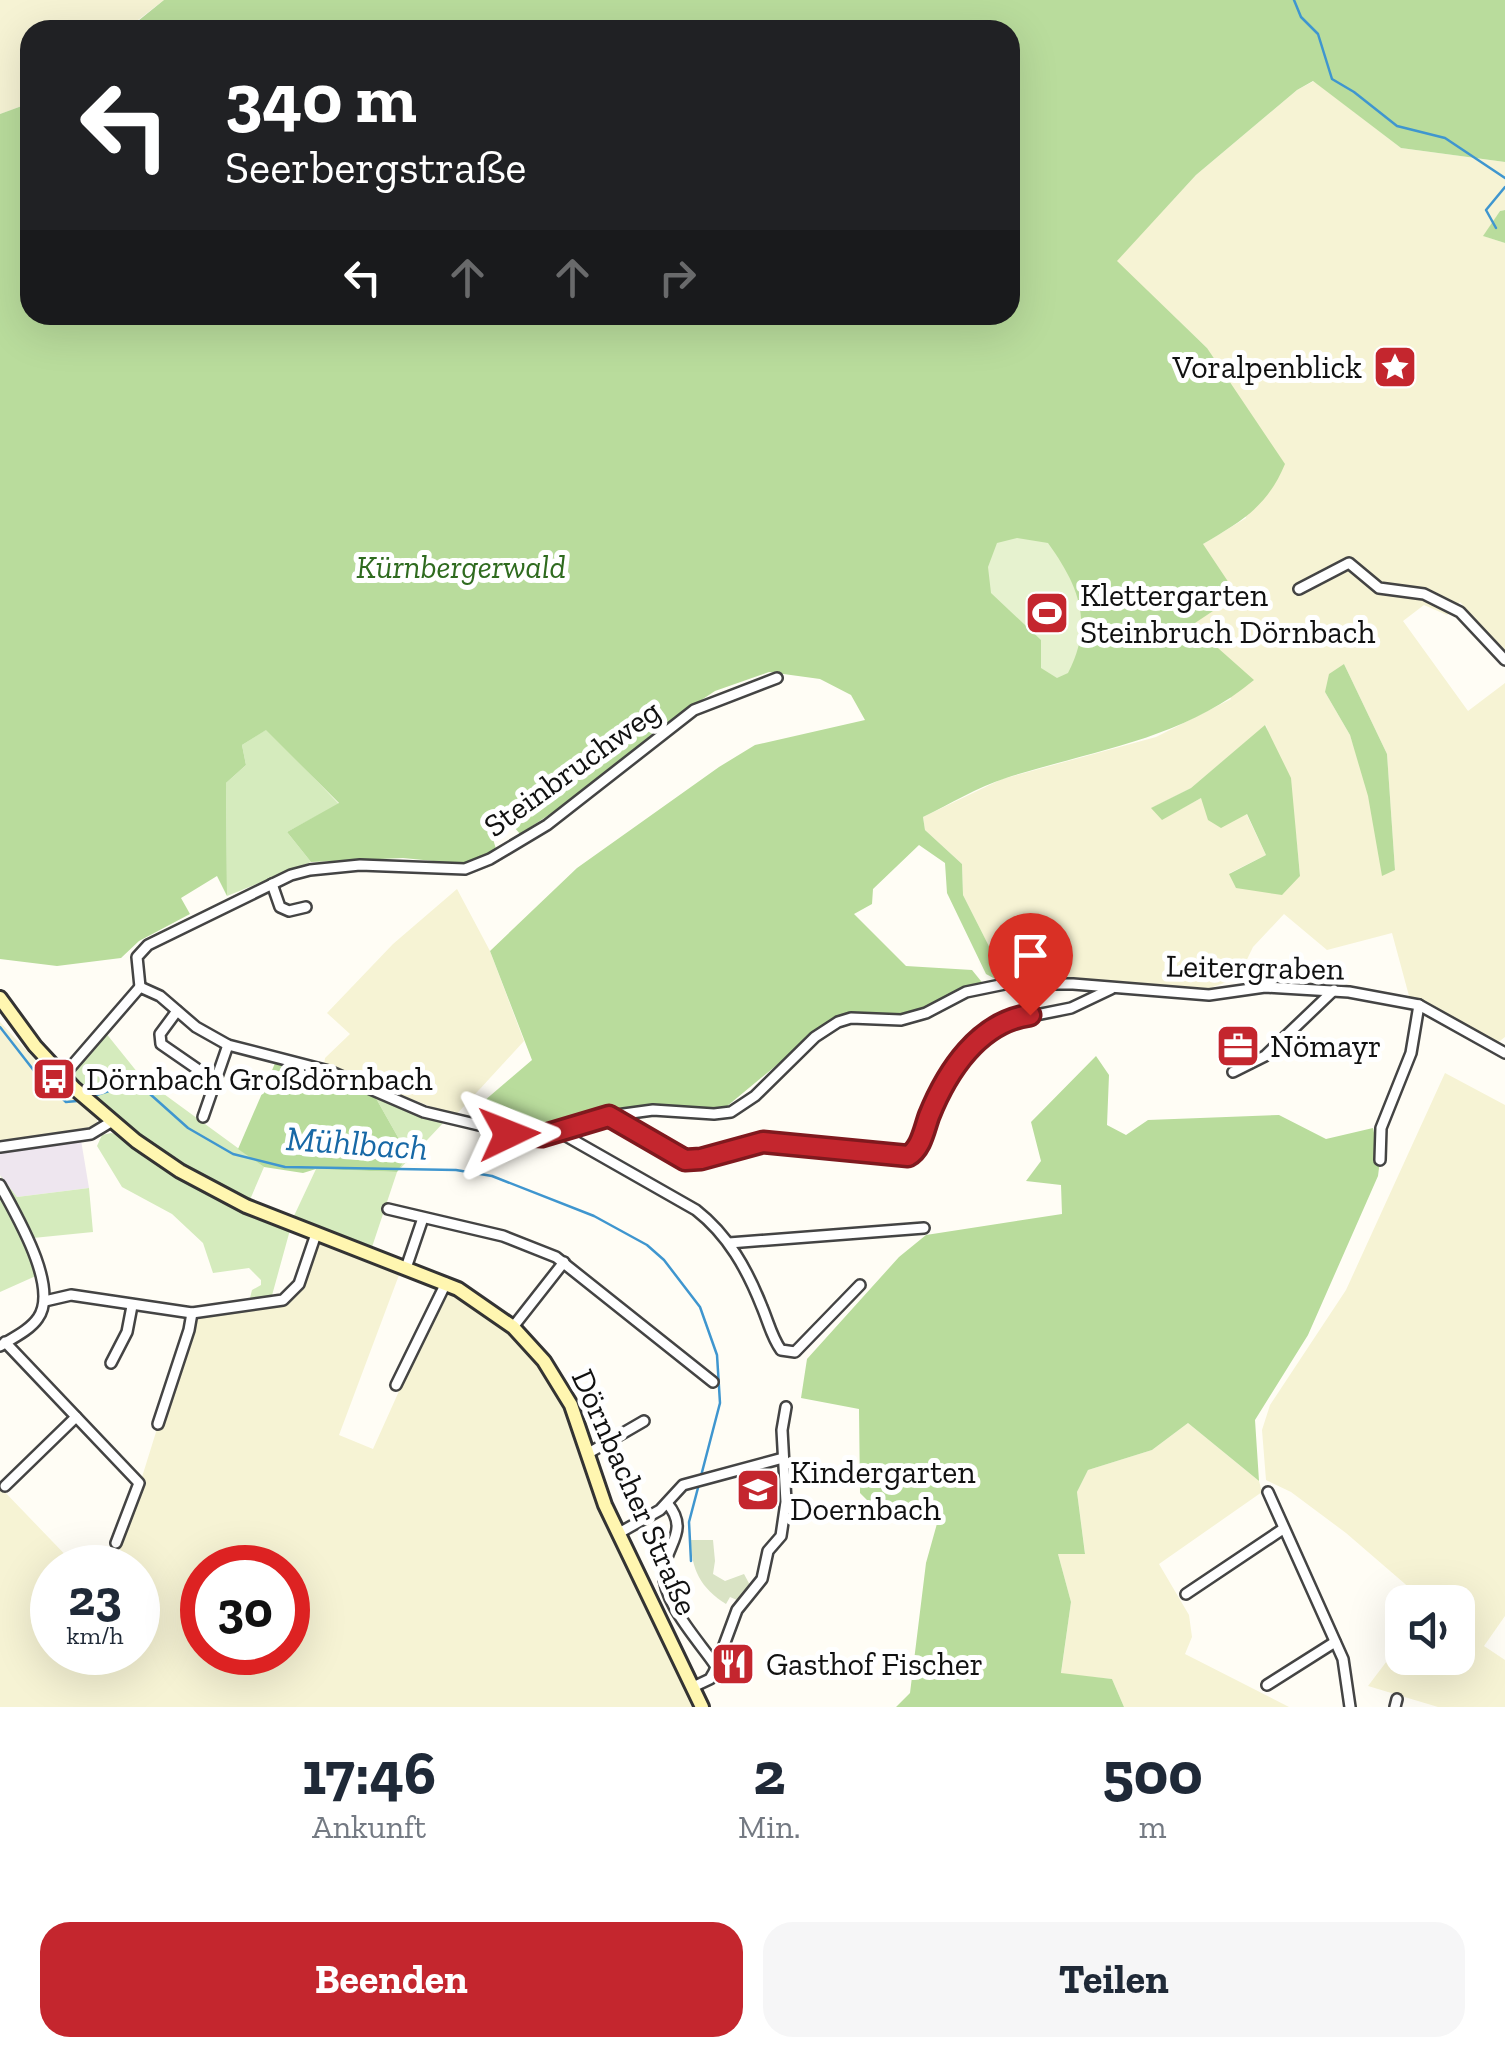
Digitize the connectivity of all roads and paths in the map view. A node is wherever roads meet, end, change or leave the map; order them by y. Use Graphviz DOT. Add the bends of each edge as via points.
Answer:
graph roads {
  1 [pos="1298,589"];
  2 [pos="1505,660"];
  3 [pos="777,678"];
  4 [pos="272,884"];
  5 [pos="306,906"];
  6 [pos="140,987"];
  7 [pos="1111,989"];
  8 [pos="1334,990"];
  9 [pos="0,998"];
  10 [pos="1420,1005"];
  11 [pos="177,1011"];
  12 [pos="228,1045"];
  13 [pos="1505,1053"];
  14 [pos="1233,1072"];
  15 [pos="63,1076"];
  16 [pos="216,1082"];
  17 [pos="609,1116"];
  18 [pos="204,1117"];
  19 [pos="112,1122"];
  20 [pos="559,1132"];
  21 [pos="0,1147"];
  22 [pos="1380,1160"];
  23 [pos="0,1185"];
  24 [pos="388,1209"];
  25 [pos="423,1218"];
  26 [pos="924,1228"];
  27 [pos="316,1234"];
  28 [pos="729,1243"];
  29 [pos="564,1262"];
  30 [pos="406,1268"];
  31 [pos="446,1284"];
  32 [pos="860,1285"];
  33 [pos="45,1301"];
  34 [pos="132,1306"];
  35 [pos="192,1313"];
  36 [pos="512,1327"];
  37 [pos="3,1344"];
  38 [pos="111,1363"];
  39 [pos="713,1382"];
  40 [pos="396,1385"];
  41 [pos="786,1407"];
  42 [pos="76,1416"];
  43 [pos="644,1420"];
  44 [pos="158,1424"];
  45 [pos="587,1454"];
  46 [pos="784,1458"];
  47 [pos="5,1486"];
  48 [pos="1268,1492"];
  49 [pos="667,1503"];
  50 [pos="1284,1529"];
  51 [pos="619,1534"];
  52 [pos="116,1543"];
  53 [pos="1186,1594"];
  54 [pos="1335,1642"];
  55 [pos="715,1666"];
  56 [pos="1267,1686"];
  57 [pos="693,1687"];
  58 [pos="702,1707"];
  59 [pos="1350,1707"];
  1 -- 2 [label="street" via="1350,563 1379,588 1424,594 1460,612"];
  3 -- 4 [label="street, Steinbruchweg" via="694,710 547,824 465,869 336,866"];
  4 -- 5 [label="street" via="280,907"];
  4 -- 6 [label="street, Steinbruchweg" via="148,945 136,957"];
  6 -- 11 [label="street, Leitergraben"];
  6 -- 15 [label="street"];
  7 -- 8 [label="street, Leitergraben" via="1208,995 1251,988"];
  7 -- 17 [label="street, Leitergraben" via="1005,984 966,992 901,1020 846,1019 731,1112"];
  7 -- 17 [label="street" via="1071,1008 1006,1021 974,1044 951,1071 908,1156 763,1142 685,1160"];
  8 -- 10 [label="street, Leitergraben"];
  8 -- 14 [label="street" via="1265,1056"];
  9 -- 15 [label="street, Dörnbacher Straße"];
  10 -- 13 [label="street, Leitergraben"];
  10 -- 22 [label="street" via="1411,1052 1381,1128"];
  11 -- 12 [label="street, Leitergraben"];
  11 -- 16 [label="street" via="160,1034 161,1044"];
  12 -- 16 [label="street"];
  12 -- 20 [label="street, Leitergraben" via="329,1071 424,1112 516,1136"];
  15 -- 19 [label="street, Dörnbacher Straße"];
  16 -- 18 [label="street"];
  17 -- 20 [label="street, Leitergraben"];
  19 -- 21 [label="street" via="92,1134"];
  19 -- 27 [label="street, Dörnbacher Straße" via="204,1185"];
  20 -- 28 [label="street" via="696,1210"];
  23 -- 33 [label="street" via="33,1246"];
  24 -- 25 [label="street"];
  25 -- 29 [label="street" via="504,1236"];
  25 -- 30 [label="street"];
  26 -- 28 [label="street"];
  27 -- 30 [label="street, Dörnbacher Straße"];
  27 -- 35 [label="street" via="290,1296"];
  28 -- 32 [label="street" via="776,1345 787,1353"];
  29 -- 36 [label="street"];
  29 -- 39 [label="street"];
  30 -- 31 [label="street, Dörnbacher Straße"];
  31 -- 36 [label="street, Dörnbacher Straße"];
  31 -- 40 [label="street"];
  33 -- 34 [label="street" via="70,1295"];
  33 -- 37 [label="street" via="37,1320"];
  34 -- 35 [label="street"];
  34 -- 38 [label="street"];
  35 -- 44 [label="street"];
  36 -- 45 [label="street, Dörnbacher Straße" via="565,1394"];
  37 -- 42 [label="street"];
  41 -- 46 [label="street"];
  42 -- 47 [label="street"];
  42 -- 52 [label="street" via="139,1483"];
  43 -- 45 [label="street"];
  45 -- 51 [label="street, Dörnbacher Straße"];
  46 -- 49 [label="street" via="693,1481"];
  46 -- 55 [label="street" via="781,1536 768,1551 762,1579 737,1610"];
  48 -- 50 [label="street"];
  49 -- 51 [label="street"];
  49 -- 55 [label="street" via="677,1529 664,1570 667,1584 682,1622"];
  50 -- 53 [label="street"];
  50 -- 54 [label="street"];
  51 -- 57 [label="street, Dörnbacher Straße"];
  54 -- 56 [label="street"];
  54 -- 59 [label="street" via="1347,1670"];
  55 -- 57 [label="street" via="710,1678"];
  57 -- 58 [label="street, Dörnbacher Straße"];
}
